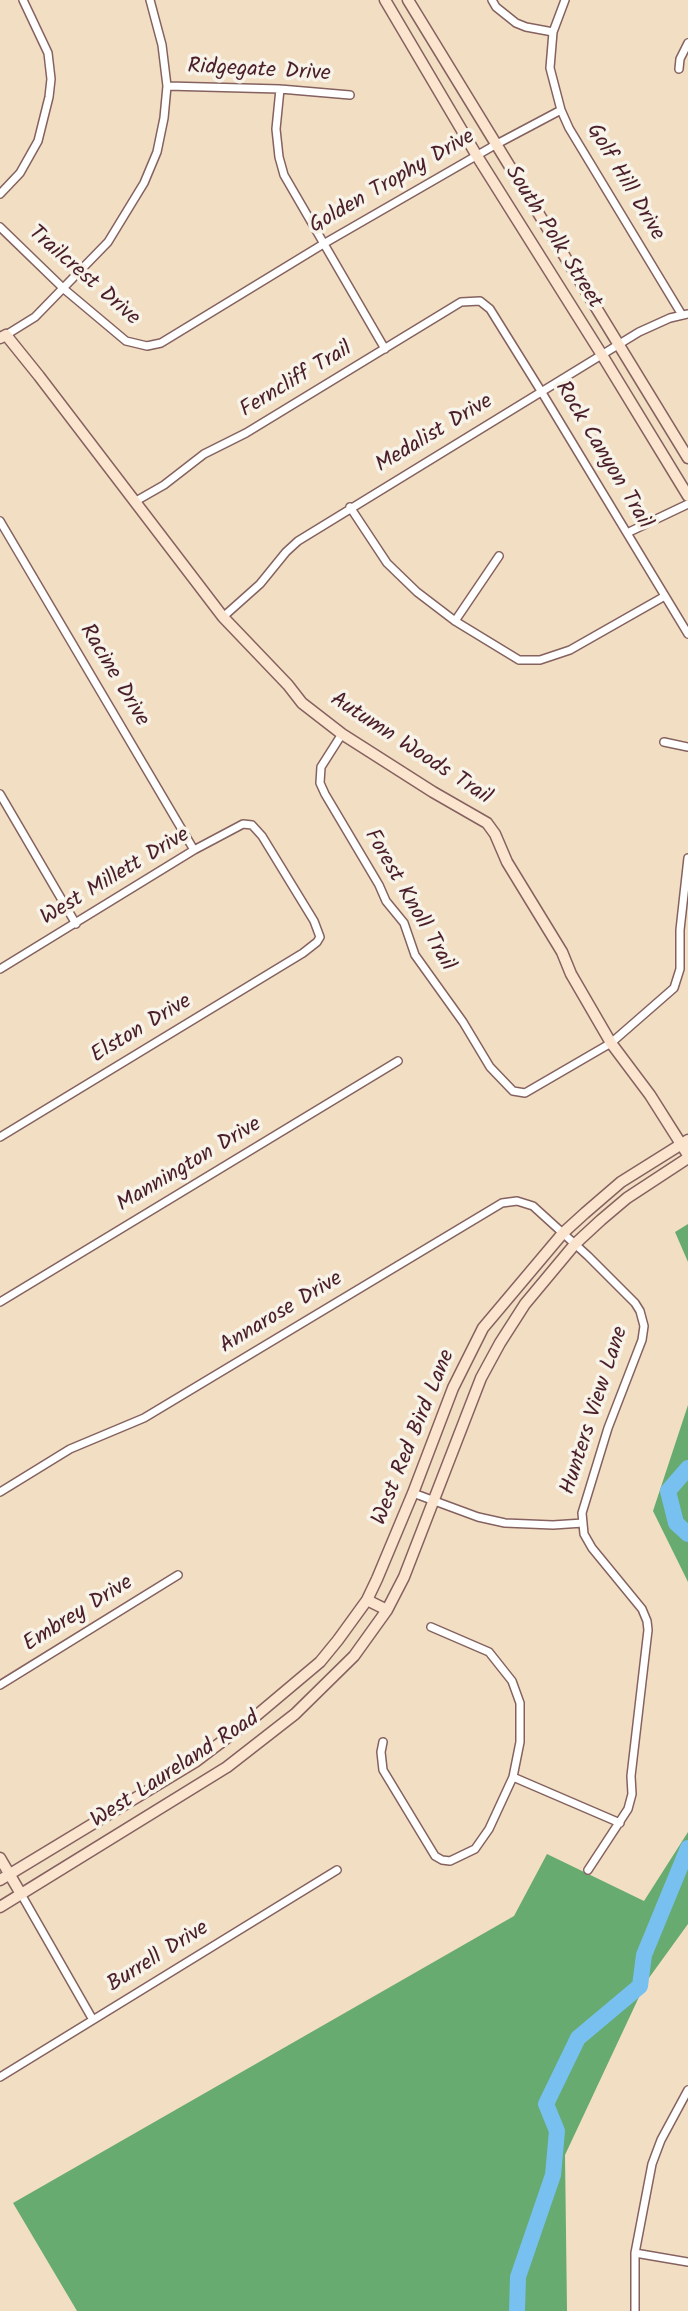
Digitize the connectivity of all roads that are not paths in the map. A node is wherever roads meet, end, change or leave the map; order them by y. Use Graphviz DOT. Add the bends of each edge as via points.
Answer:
graph roads {
  1 [pos="23,0"];
  2 [pos="150,0"];
  3 [pos="385,0"];
  4 [pos="408,0"];
  5 [pos="492,0"];
  6 [pos="565,0"];
  7 [pos="553,32"];
  8 [pos="688,43"];
  9 [pos="679,69"];
  10 [pos="167,86"];
  11 [pos="280,89"];
  12 [pos="350,95"];
  13 [pos="561,110"];
  14 [pos="495,145"];
  15 [pos="477,156"];
  16 [pos="0,194"];
  17 [pos="0,227"];
  18 [pos="325,243"];
  19 [pos="64,289"];
  20 [pos="480,301"];
  21 [pos="685,314"];
  22 [pos="3,336"];
  23 [pos="619,345"];
  24 [pos="147,346"];
  25 [pos="385,349"];
  26 [pos="602,355"];
  27 [pos="541,391"];
  28 [pos="688,458"];
  29 [pos="688,496"];
  30 [pos="136,501"];
  31 [pos="688,504"];
  32 [pos="350,507"];
  33 [pos="0,521"];
  34 [pos="627,533"];
  35 [pos="499,556"];
  36 [pos="665,596"];
  37 [pos="223,617"];
  38 [pos="455,621"];
  39 [pos="688,634"];
  40 [pos="342,734"];
  41 [pos="664,742"];
  42 [pos="688,747"];
  43 [pos="0,794"];
  44 [pos="194,850"];
  45 [pos="688,858"];
  46 [pos="76,924"];
  47 [pos="303,953"];
  48 [pos="0,969"];
  49 [pos="611,1043"];
  50 [pos="398,1061"];
  51 [pos="0,1137"];
  52 [pos="685,1142"];
  53 [pos="688,1156"];
  54 [pos="563,1233"];
  55 [pos="575,1244"];
  56 [pos="0,1302"];
  57 [pos="0,1492"];
  58 [pos="413,1493"];
  59 [pos="434,1501"];
  60 [pos="583,1523"];
  61 [pos="178,1575"];
  62 [pos="367,1600"];
  63 [pos="387,1610"];
  64 [pos="431,1627"];
  65 [pos="0,1685"];
  66 [pos="383,1742"];
  67 [pos="195,1762"];
  68 [pos="513,1777"];
  69 [pos="206,1781"];
  70 [pos="620,1823"];
  71 [pos="0,1858"];
  72 [pos="337,1870"];
  73 [pos="588,1870"];
  74 [pos="5,1877"];
  75 [pos="21,1894"];
  76 [pos="0,1907"];
  77 [pos="93,2020"];
  78 [pos="0,2077"];
  79 [pos="688,2090"];
  80 [pos="635,2253"];
  81 [pos="688,2262"];
  82 [pos="635,2311"];
  1 -- 16 [label="street" via="48,53 49,97 38,141 20,173"];
  2 -- 10 [label="street"];
  3 -- 15 [label="main road, South Polk Street"];
  4 -- 14 [label="main road, South Polk Street"];
  5 -- 7 [label="street" via="516,23"];
  6 -- 7 [label="street"];
  7 -- 13 [label="street" via="550,68"];
  8 -- 9 [label="street"];
  10 -- 11 [label="street, Ridgegate Drive"];
  10 -- 19 [label="street" via="157,152 144,183 108,242"];
  11 -- 12 [label="street, Ridgegate Drive"];
  11 -- 18 [label="street" via="276,129 281,166"];
  13 -- 14 [label="street, Golden Trophy Drive"];
  13 -- 21 [label="street, Golf Hill Drive"];
  14 -- 15 [label="street, Golden Trophy Drive"];
  14 -- 23 [label="main road, South Polk Street"];
  15 -- 18 [label="street, Golden Trophy Drive"];
  15 -- 26 [label="main road, South Polk Street"];
  17 -- 19 [label="street, Trailcrest Drive"];
  18 -- 24 [label="street, Golden Trophy Drive" via="173,337"];
  18 -- 25 [label="street"];
  19 -- 22 [label="street" via="35,317"];
  19 -- 24 [label="street, Trailcrest Drive" via="126,341"];
  20 -- 25 [label="street, Ferncliff Trail" via="461,302"];
  20 -- 27 [label="street, Rock Canyon Trail"];
  21 -- 23 [label="street, Medalist Drive"];
  22 -- 30 [label="main road, Autumn Woods Trail"];
  23 -- 26 [label="street, Medalist Drive"];
  23 -- 28 [label="main road, South Polk Street"];
  25 -- 30 [label="street, Ferncliff Trail" via="204,454"];
  26 -- 27 [label="street, Medalist Drive"];
  26 -- 29 [label="main road, South Polk Street"];
  27 -- 32 [label="street, Medalist Drive"];
  27 -- 34 [label="street, Rock Canyon Trail"];
  30 -- 37 [label="main road, Autumn Woods Trail"];
  31 -- 34 [label="street"];
  32 -- 37 [label="street, Medalist Drive" via="298,541"];
  32 -- 38 [label="street" via="396,572"];
  33 -- 44 [label="street, Racine Drive"];
  34 -- 36 [label="street, Rock Canyon Trail"];
  35 -- 38 [label="street"];
  36 -- 38 [label="street" via="570,650 540,660 509,656"];
  36 -- 39 [label="street, Rock Canyon Trail"];
  37 -- 40 [label="main road, Autumn Woods Trail" via="302,703"];
  40 -- 49 [label="main road, Autumn Woods Trail" via="487,823"];
  40 -- 49 [label="street, Forest Knoll Trail" via="321,767 320,783 386,901 404,923 415,955 490,1067 513,1091 525,1093"];
  41 -- 42 [label="street"];
  43 -- 46 [label="street"];
  44 -- 46 [label="street, West Millett Drive"];
  44 -- 47 [label="street, West Millett Drive" via="243,824 252,825 318,930 317,942"];
  45 -- 49 [label="street" via="678,980"];
  46 -- 48 [label="street, West Millett Drive"];
  47 -- 51 [label="street, Elston Drive"];
  49 -- 52 [label="main road, Autumn Woods Trail"];
  50 -- 56 [label="street, Mannington Drive"];
  52 -- 53 [label="main road, Autumn Woods Trail"];
  52 -- 54 [label="main road, West Red Bird Lane" via="621,1182"];
  53 -- 55 [label="main road, West Red Bird Lane" via="627,1198"];
  54 -- 55 [label="street, Annarose Drive"];
  54 -- 57 [label="street, Annarose Drive" via="526,1202 502,1203 144,1418 70,1449"];
  54 -- 58 [label="main road, West Red Bird Lane" via="483,1328 453,1388"];
  55 -- 59 [label="main road, West Red Bird Lane" via="530,1297 481,1378"];
  55 -- 60 [label="street, Hunters View Lane" via="635,1303 644,1326 584,1501"];
  58 -- 59 [label="street"];
  58 -- 62 [label="main road, West Red Bird Lane"];
  59 -- 60 [label="street" via="505,1523"];
  59 -- 63 [label="main road, West Red Bird Lane"];
  60 -- 70 [label="street, Hunters View Lane" via="592,1548 647,1621 632,1794"];
  61 -- 65 [label="street, Embrey Drive"];
  62 -- 63 [label="main road"];
  62 -- 67 [label="main road, West Laureland Road" via="320,1662"];
  63 -- 69 [label="main road, West Laureland Road" via="318,1694"];
  64 -- 68 [label="street" via="489,1652 512,1681 522,1717"];
  66 -- 68 [label="street" via="383,1770 430,1849 442,1860 475,1849"];
  67 -- 69 [label="main road"];
  67 -- 74 [label="main road, West Laureland Road"];
  68 -- 70 [label="street"];
  69 -- 75 [label="main road, West Laureland Road"];
  70 -- 73 [label="street, Hunters View Lane"];
  71 -- 74 [label="main road"];
  72 -- 77 [label="street, Burrell Drive"];
  74 -- 75 [label="main road"];
  75 -- 76 [label="main road, West Laureland Road"];
  75 -- 77 [label="street"];
  77 -- 78 [label="street, Burrell Drive"];
  79 -- 80 [label="street" via="652,2164"];
  80 -- 81 [label="street"];
  80 -- 82 [label="street"];
}
